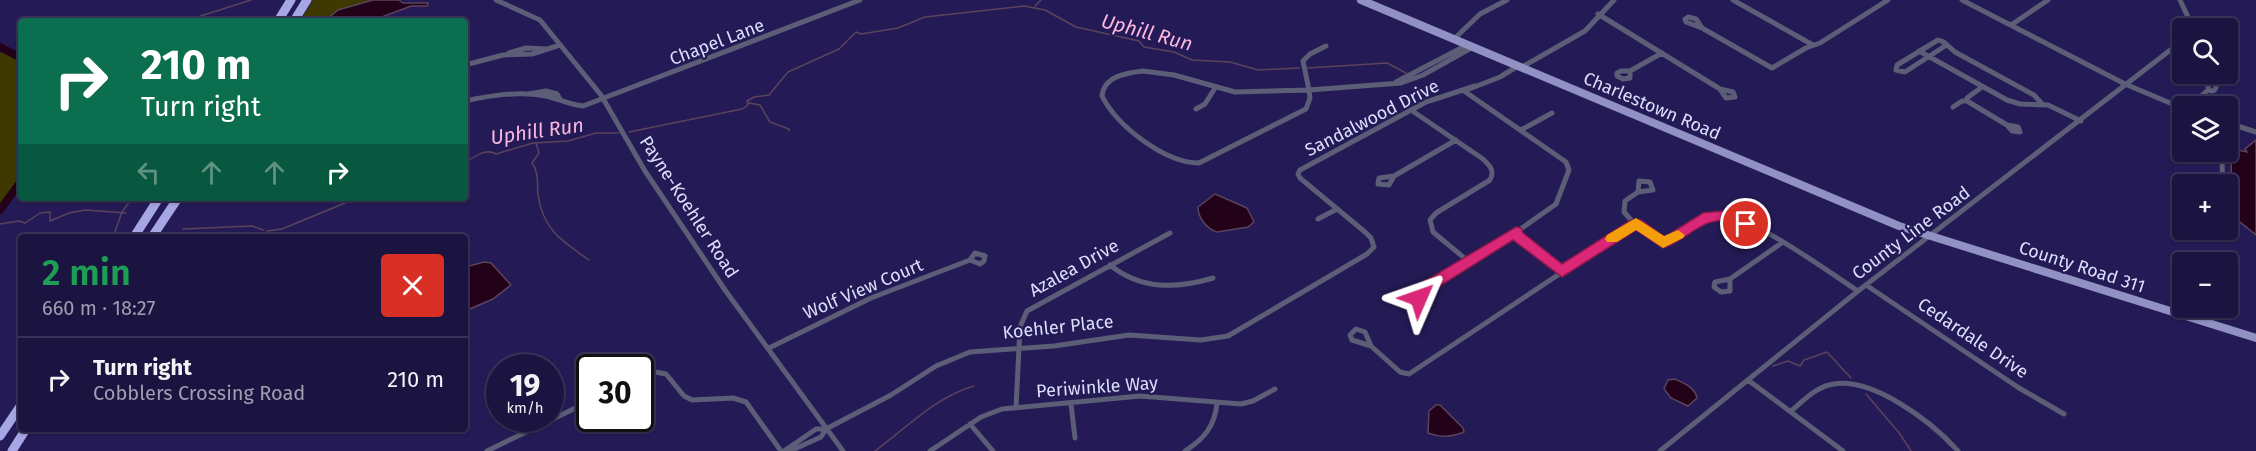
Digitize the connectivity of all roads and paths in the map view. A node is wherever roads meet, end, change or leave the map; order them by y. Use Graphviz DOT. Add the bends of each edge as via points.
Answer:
graph roads {
  1 [pos="291,0"];
  2 [pos="307,0"];
  3 [pos="496,0"];
  4 [pos="861,0"];
  5 [pos="1361,0"];
  6 [pos="1507,0"];
  7 [pos="1614,0"];
  8 [pos="1733,0"];
  9 [pos="1888,0"];
  10 [pos="1962,0"];
  11 [pos="2048,0"];
  12 [pos="2180,0"];
  13 [pos="1598,14"];
  14 [pos="280,18"];
  15 [pos="296,18"];
  16 [pos="2188,18"];
  17 [pos="2011,25"];
  18 [pos="1702,28"];
  19 [pos="1454,39"];
  20 [pos="1945,43"];
  21 [pos="560,45"];
  22 [pos="1813,45"];
  23 [pos="1326,46"];
  24 [pos="1470,46"];
  25 [pos="2172,49"];
  26 [pos="1918,51"];
  27 [pos="1662,53"];
  28 [pos="1928,57"];
  29 [pos="468,64"];
  30 [pos="1519,66"];
  31 [pos="1630,71"];
  32 [pos="2125,84"];
  33 [pos="1475,86"];
  34 [pos="1982,87"];
  35 [pos="1215,88"];
  36 [pos="1308,89"];
  37 [pos="1720,89"];
  38 [pos="2209,89"];
  39 [pos="2201,96"];
  40 [pos="604,99"];
  41 [pos="468,100"];
  42 [pos="1967,101"];
  43 [pos="2042,104"];
  44 [pos="2172,104"];
  45 [pos="1953,106"];
  46 [pos="1196,109"];
  47 [pos="1412,110"];
  48 [pos="1552,113"];
  49 [pos="2081,121"];
  50 [pos="2007,125"];
  51 [pos="2238,126"];
  52 [pos="1521,130"];
  53 [pos="2256,132"];
  54 [pos="1456,140"];
  55 [pos="1394,176"];
  56 [pos="1638,192"];
  57 [pos="157,201"];
  58 [pos="176,201"];
  59 [pos="1337,209"];
  60 [pos="1318,219"];
  61 [pos="1636,223"];
  62 [pos="1516,232"];
  63 [pos="1170,233"];
  64 [pos="136,234"];
  65 [pos="154,234"];
  66 [pos="1932,237"];
  67 [pos="1783,242"];
  68 [pos="970,260"];
  69 [pos="1468,261"];
  70 [pos="1110,265"];
  71 [pos="1562,272"];
  72 [pos="1213,278"];
  73 [pos="1730,279"];
  74 [pos="1866,285"];
  75 [pos="1420,291"];
  76 [pos="1858,291"];
  77 [pos="1301,293"];
  78 [pos="2256,338"];
  79 [pos="1371,346"];
  80 [pos="769,348"];
  81 [pos="1019,348"];
  82 [pos="654,372"];
  83 [pos="1748,380"];
  84 [pos="1275,389"];
  85 [pos="1217,403"];
  86 [pos="1071,404"];
  87 [pos="576,408"];
  88 [pos="1016,408"];
  89 [pos="18,409"];
  90 [pos="1791,411"];
  91 [pos="2064,414"];
  92 [pos="970,424"];
  93 [pos="826,429"];
  94 [pos="24,432"];
  95 [pos="0,436"];
  96 [pos="1075,438"];
  97 [pos="12,451"];
  98 [pos="487,451"];
  99 [pos="782,451"];
  100 [pos="790,451"];
  101 [pos="843,451"];
  102 [pos="930,451"];
  103 [pos="993,451"];
  104 [pos="1185,451"];
  105 [pos="1660,451"];
  106 [pos="1843,451"];
  107 [pos="1958,451"];
  1 -- 14 [label="highway"];
  2 -- 15 [label="highway"];
  3 -- 21 [label="street, Payne-Koehler Road" via="537,17"];
  4 -- 40 [label="street, Chapel Lane"];
  5 -- 19 [label="main road, Charlestown Road"];
  6 -- 19 [label="street" via="1479,14"];
  7 -- 13 [label="street, Sandalwood Drive"];
  8 -- 22 [label="street"];
  9 -- 22 [label="street"];
  10 -- 17 [label="street"];
  11 -- 17 [label="street"];
  12 -- 16 [label="street"];
  13 -- 27 [label="street"];
  13 -- 30 [label="street, Sandalwood Drive" via="1590,27"];
  17 -- 32 [label="street"];
  18 -- 22 [label="street" via="1772,68"];
  19 -- 24 [label="main road, Charlestown Road"];
  20 -- 26 [label="street" via="1936,40"];
  20 -- 28 [label="street"];
  20 -- 43 [label="street" via="2034,95"];
  21 -- 29 [label="street" via="532,54 503,55"];
  21 -- 40 [label="street, Payne-Koehler Road"];
  23 -- 36 [label="street" via="1303,62"];
  24 -- 30 [label="main road, Charlestown Road"];
  24 -- 36 [label="street" via="1416,78 1390,84"];
  25 -- 32 [label="street, County Line Road"];
  26 -- 28 [label="street"];
  26 -- 28 [label="street" via="1896,70 1905,72"];
  27 -- 31 [label="street"];
  27 -- 37 [label="street"];
  28 -- 34 [label="street"];
  30 -- 33 [label="street, Sandalwood Drive"];
  30 -- 66 [label="main road, Charlestown Road"];
  32 -- 44 [label="street"];
  32 -- 49 [label="street, County Line Road"];
  33 -- 47 [label="street, Sandalwood Drive"];
  33 -- 52 [label="street" via="1465,92"];
  34 -- 42 [label="street"];
  34 -- 43 [label="street" via="2011,102"];
  35 -- 36 [label="street" via="1241,92"];
  35 -- 36 [label="street" via="1137,70 1108,82 1101,93 1107,106 1158,151 1171,161 1187,164 1209,159 1302,112 1311,100"];
  35 -- 46 [label="street" via="1205,104"];
  38 -- 39 [label="street"];
  40 -- 41 [label="street, Chapel Lane" via="583,106 526,95 491,94"];
  40 -- 80 [label="street, Payne-Koehler Road" via="645,171"];
  42 -- 45 [label="street"];
  42 -- 50 [label="street"];
  43 -- 49 [label="street"];
  47 -- 54 [label="street"];
  47 -- 59 [label="street, Sandalwood Drive" via="1298,172"];
  48 -- 52 [label="street"];
  49 -- 66 [label="street, County Line Road"];
  51 -- 53 [label="street"];
  52 -- 62 [label="street" via="1563,159 1569,170 1554,206"];
  54 -- 55 [label="street"];
  54 -- 69 [label="street" via="1487,162 1493,174 1487,182 1433,215 1430,223 1433,232"];
  56 -- 61 [label="street" via="1623,206 1626,215"];
  57 -- 64 [label="highway"];
  58 -- 65 [label="highway"];
  59 -- 60 [label="street"];
  59 -- 77 [label="street, Sandalwood Drive" via="1371,238 1372,249"];
  61 -- 67 [label="street" via="1666,242 1704,218 1723,216"];
  61 -- 71 [label="street"];
  62 -- 69 [label="street"];
  62 -- 71 [label="street"];
  63 -- 70 [label="street, Azalea Drive"];
  66 -- 74 [label="street, County Line Road"];
  66 -- 78 [label="main road, County Road 311"];
  67 -- 73 [label="street"];
  67 -- 76 [label="street"];
  68 -- 80 [label="street, Wolf View Court" via="871,298"];
  69 -- 75 [label="street"];
  70 -- 72 [label="street" via="1128,279 1146,283 1184,286"];
  70 -- 81 [label="street, Azalea Drive" via="1027,311 1021,322"];
  71 -- 79 [label="street" via="1409,374 1400,372"];
  74 -- 76 [label="street, County Line Road"];
  74 -- 91 [label="street, Cedardale Drive"];
  76 -- 83 [label="street, County Line Road"];
  77 -- 81 [label="street, Koehler Place" via="1234,333 1215,339 1129,335"];
  80 -- 93 [label="street, Payne-Koehler Road"];
  81 -- 88 [label="street, Azalea Drive"];
  81 -- 93 [label="street, Koehler Place" via="956,356"];
  82 -- 99 [label="street" via="666,374 692,400 733,398 746,402"];
  83 -- 90 [label="street"];
  83 -- 105 [label="street, County Line Road"];
  84 -- 85 [label="street, Periwinkle Way" via="1248,402"];
  85 -- 86 [label="street, Periwinkle Way" via="1147,396"];
  85 -- 104 [label="street" via="1210,432"];
  86 -- 88 [label="street, Periwinkle Way"];
  86 -- 96 [label="street"];
  87 -- 98 [label="street"];
  88 -- 92 [label="street, Periwinkle Way" via="995,410"];
  89 -- 95 [label="highway"];
  90 -- 106 [label="street"];
  90 -- 107 [label="street" via="1824,386 1859,385 1885,397 1945,437"];
  92 -- 102 [label="street, Periwinkle Way"];
  92 -- 103 [label="street"];
  93 -- 99 [label="street" via="816,429"];
  93 -- 100 [label="street" via="821,437"];
  93 -- 101 [label="street, Payne-Koehler Road"];
  94 -- 97 [label="highway"];
}
